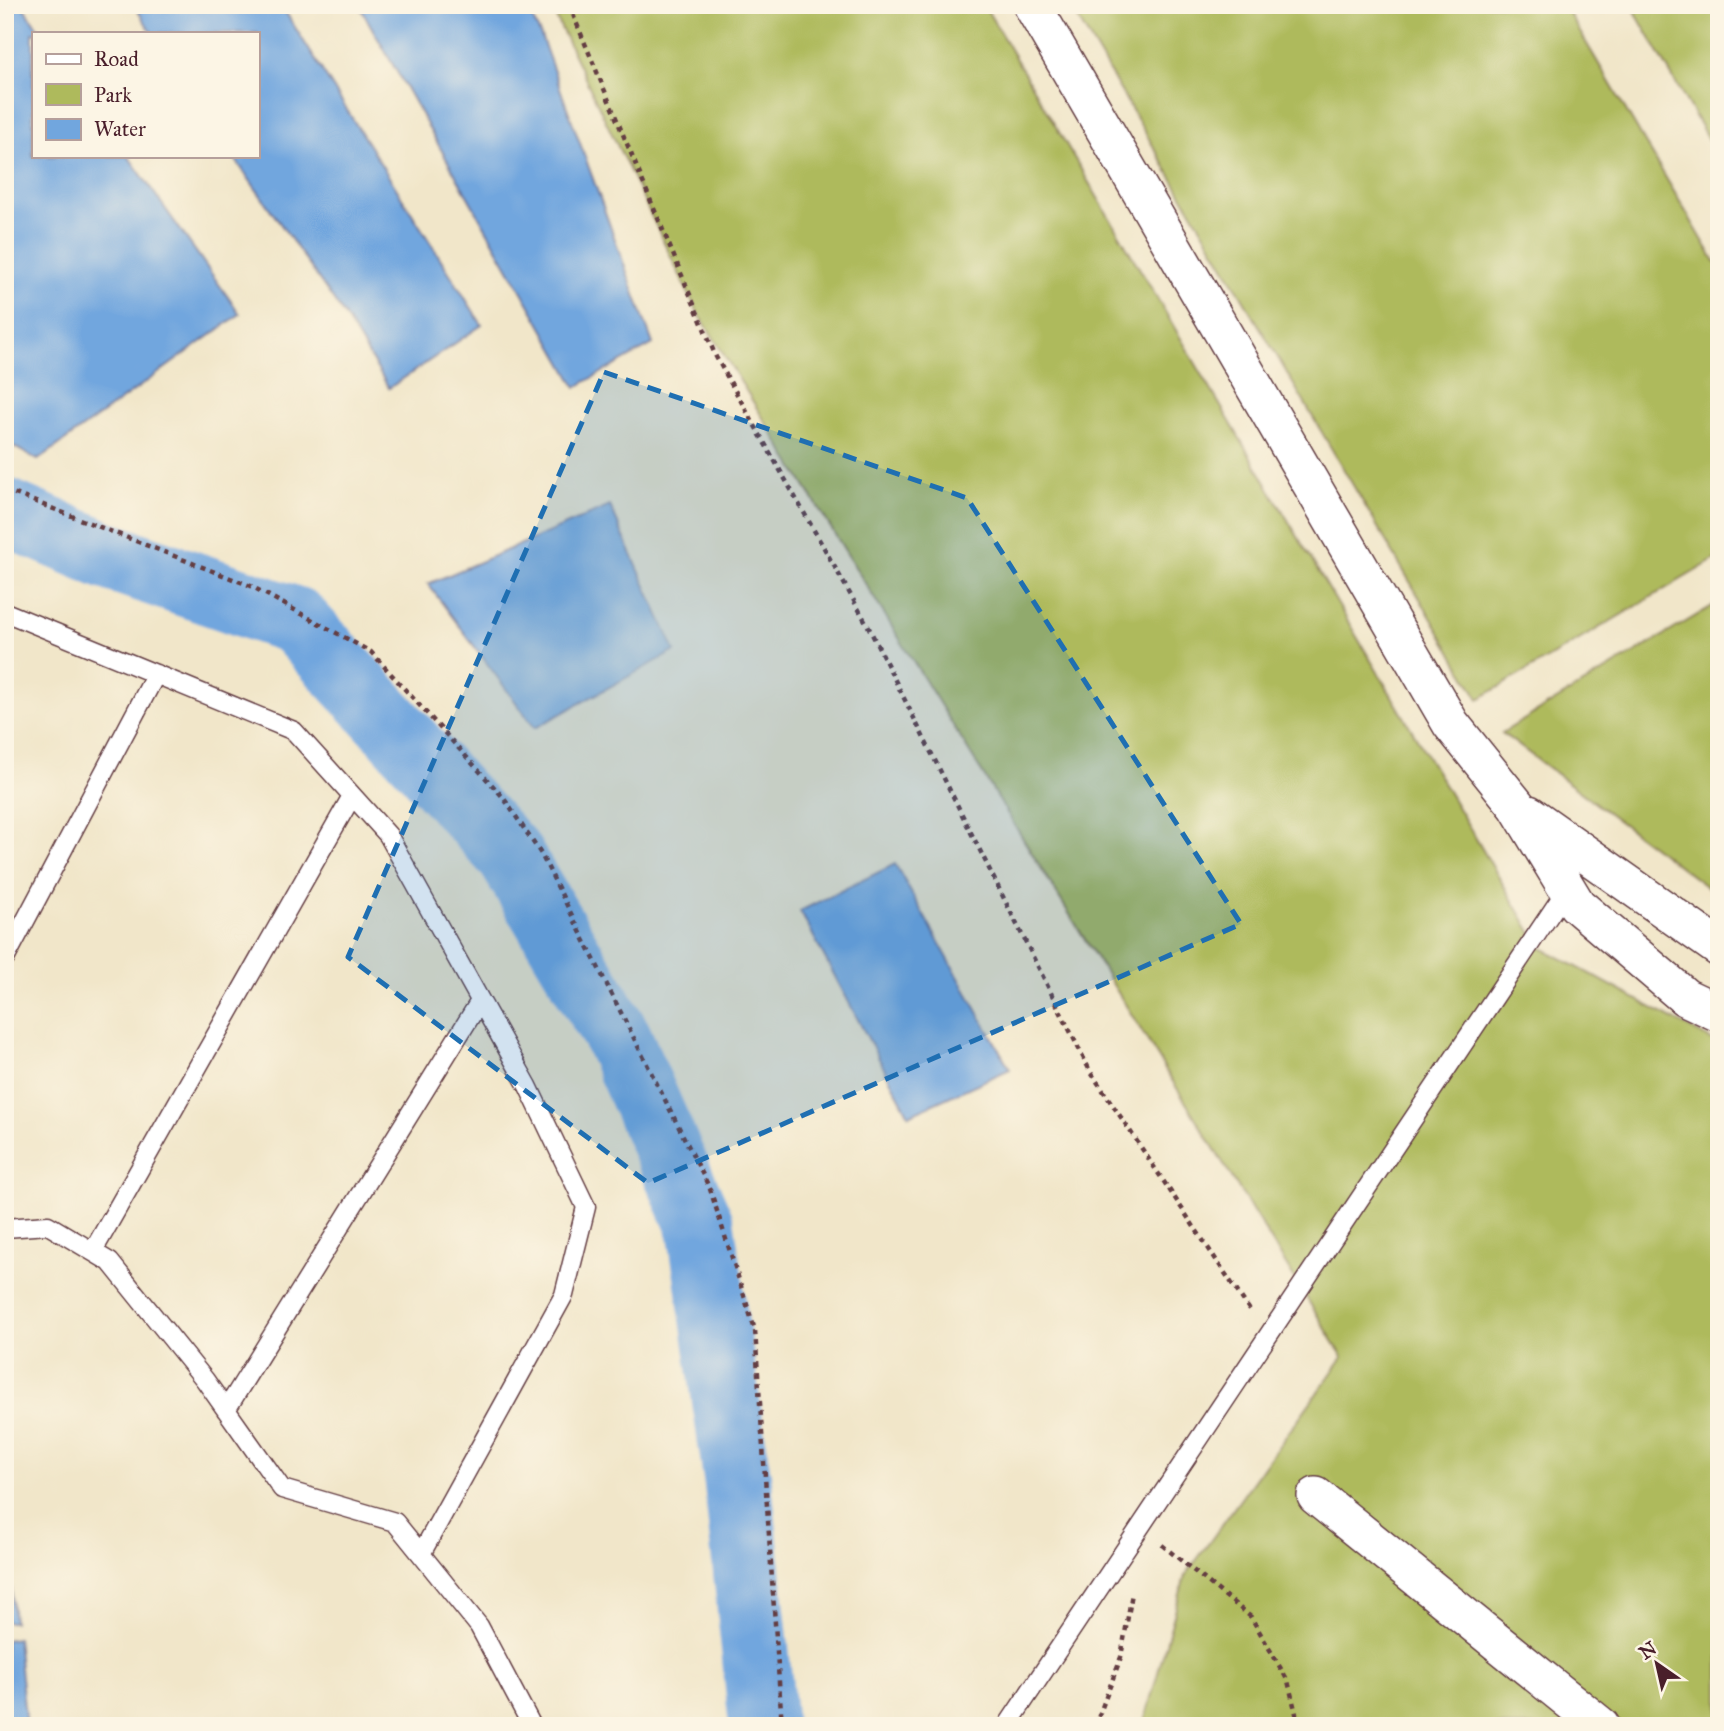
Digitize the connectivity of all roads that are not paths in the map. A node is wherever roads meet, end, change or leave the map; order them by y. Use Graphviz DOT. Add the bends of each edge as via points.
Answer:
graph roads {
  1 [pos="1032,5"];
  2 [pos="5,612"];
  3 [pos="156,674"];
  4 [pos="352,796"];
  5 [pos="1517,806"];
  6 [pos="1567,889"];
  7 [pos="1719,948"];
  8 [pos="5,959"];
  9 [pos="480,1001"];
  10 [pos="1719,1013"];
  11 [pos="5,1228"];
  12 [pos="93,1251"];
  13 [pos="226,1410"];
  14 [pos="1316,1496"];
  15 [pos="421,1554"];
  16 [pos="532,1726"];
  17 [pos="1007,1726"];
  18 [pos="1601,1726"];
  1 -- 5 [label="street" via="1451,724"];
  2 -- 3 [label="lane"];
  3 -- 4 [label="lane" via="294,732"];
  3 -- 8 [label="lane"];
  4 -- 9 [label="lane" via="388,835"];
  4 -- 12 [label="lane"];
  5 -- 6 [label="street"];
  5 -- 7 [label="street"];
  6 -- 10 [label="street" via="1577,905 1685,997"];
  6 -- 17 [label="lane"];
  9 -- 13 [label="lane"];
  9 -- 15 [label="lane" via="528,1086 586,1207 564,1295"];
  11 -- 12 [label="lane" via="48,1225"];
  12 -- 13 [label="lane" via="110,1262"];
  13 -- 15 [label="lane" via="282,1489 395,1522"];
  14 -- 18 [label="street"];
  15 -- 16 [label="lane" via="479,1626"];
}
